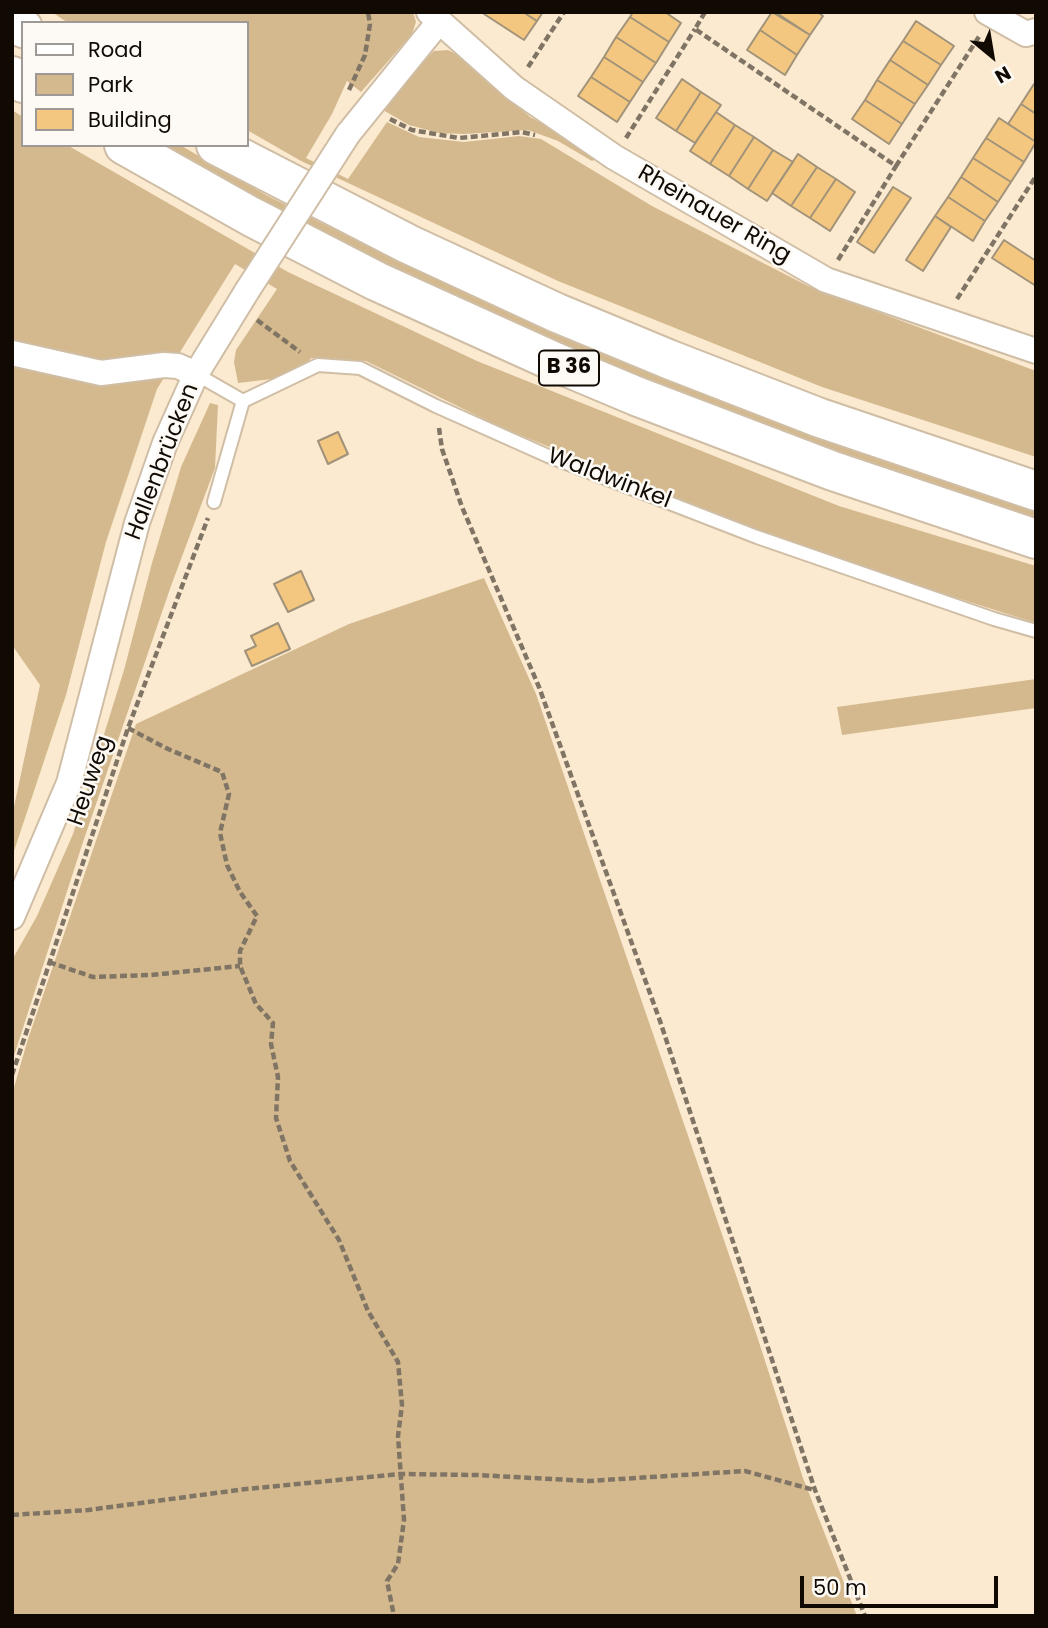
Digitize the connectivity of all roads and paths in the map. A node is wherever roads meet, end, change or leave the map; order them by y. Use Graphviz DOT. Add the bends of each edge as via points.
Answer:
graph roads {
  1 [pos="368,12"];
  2 [pos="564,12"];
  3 [pos="705,12"];
  4 [pos="990,14"];
  5 [pos="434,18"];
  6 [pos="695,29"];
  7 [pos="1036,31"];
  8 [pos="514,88"];
  9 [pos="347,94"];
  10 [pos="384,116"];
  11 [pos="541,136"];
  12 [pos="128,147"];
  13 [pos="220,147"];
  14 [pos="614,157"];
  15 [pos="896,166"];
  16 [pos="1036,176"];
  17 [pos="826,280"];
  18 [pos="253,317"];
  19 [pos="944,318"];
  20 [pos="1036,351"];
  21 [pos="20,355"];
  22 [pos="318,365"];
  23 [pos="196,374"];
  24 [pos="243,401"];
  25 [pos="436,406"];
  26 [pos="1036,491"];
  27 [pos="214,502"];
  28 [pos="1036,539"];
  29 [pos="1036,631"];
  30 [pos="128,727"];
  31 [pos="12,917"];
  32 [pos="49,962"];
  33 [pos="240,966"];
  34 [pos="14,1057"];
  35 [pos="12,1075"];
  36 [pos="400,1474"];
  37 [pos="815,1490"];
  38 [pos="12,1515"];
  39 [pos="394,1616"];
  40 [pos="865,1616"];
  1 -- 9 [label="path" via="365,55"];
  2 -- 8 [label="path"];
  3 -- 6 [label="path"];
  4 -- 7 [label="street" via="1026,34"];
  4 -- 15 [label="path"];
  5 -- 8 [label="street, Rheinauer Ring"];
  5 -- 23 [label="street, Hallenbrücken, bridge" via="348,134"];
  6 -- 14 [label="path"];
  6 -- 15 [label="path"];
  8 -- 14 [label="street, Rheinauer Ring"];
  10 -- 11 [label="path" via="412,130 459,138 522,132"];
  12 -- 28 [label="highway, B 36" via="376,281 555,362 833,471"];
  13 -- 26 [label="highway, B 36" via="419,250 557,313 798,410"];
  14 -- 17 [label="street, Rheinauer Ring"];
  15 -- 17 [label="path"];
  16 -- 19 [label="path"];
  17 -- 19 [label="street, Rheinauer Ring"];
  18 -- 22 [label="path"];
  19 -- 20 [label="street, Rheinauer Ring"];
  21 -- 23 [label="street" via="101,373 164,365"];
  22 -- 24 [label="lane, Waldwinkel"];
  22 -- 25 [label="lane, Waldwinkel" via="359,368"];
  23 -- 24 [label="lane"];
  23 -- 31 [label="street, Hallenbrücken" via="137,523 69,783"];
  24 -- 27 [label="lane"];
  25 -- 29 [label="lane, Waldwinkel" via="548,456 757,537"];
  25 -- 37 [label="path" via="442,449 462,507 539,687 660,1021"];
  27 -- 30 [label="path, Heuweg"];
  30 -- 32 [label="path, Heuweg"];
  30 -- 33 [label="path" via="222,772 229,794 220,833 227,865 257,916 240,951"];
  32 -- 33 [label="path" via="93,977"];
  32 -- 34 [label="path, Heuweg"];
  33 -- 36 [label="path" via="256,1004 273,1023 276,1118 290,1161 339,1240 368,1311 398,1362"];
  34 -- 35 [label="path, Heuweg"];
  36 -- 37 [label="path" via="589,1481 745,1471"];
  36 -- 38 [label="path"];
  36 -- 39 [label="path" via="404,1520 398,1564 387,1581"];
  37 -- 40 [label="path"];
}
